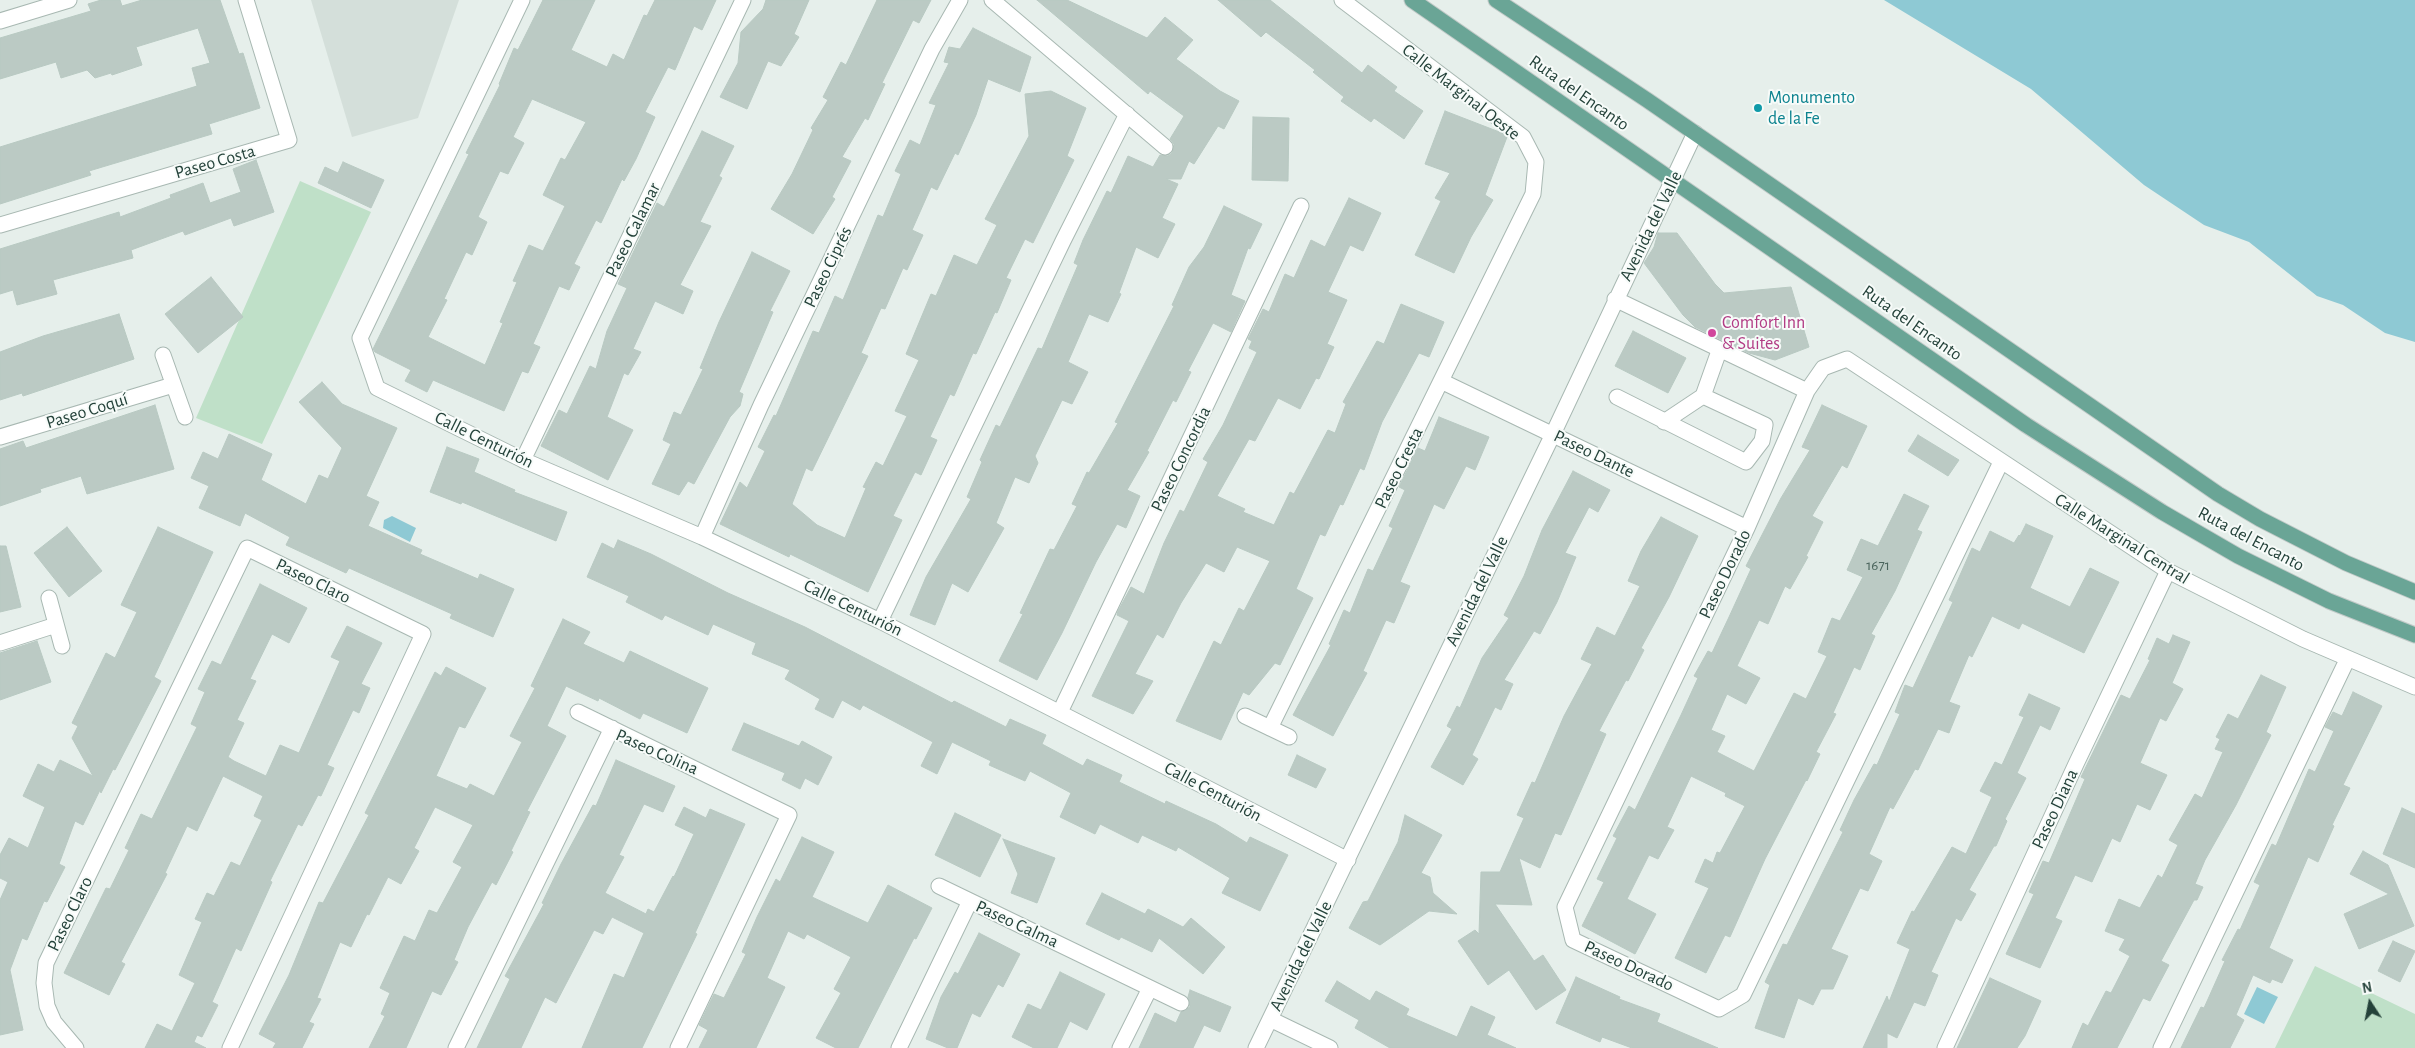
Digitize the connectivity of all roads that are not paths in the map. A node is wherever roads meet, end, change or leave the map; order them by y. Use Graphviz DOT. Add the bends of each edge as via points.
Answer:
graph roads {
  1 [pos="69,0"];
  2 [pos="246,0"];
  3 [pos="522,0"];
  4 [pos="743,0"];
  5 [pos="960,0"];
  6 [pos="992,0"];
  7 [pos="1342,0"];
  8 [pos="1412,0"];
  9 [pos="1496,0"];
  10 [pos="0,21"];
  11 [pos="1128,114"];
  12 [pos="1694,133"];
  13 [pos="1165,147"];
  14 [pos="1673,181"];
  15 [pos="1301,206"];
  16 [pos="1527,208"];
  17 [pos="0,225"];
  18 [pos="1615,299"];
  19 [pos="1719,351"];
  20 [pos="163,355"];
  21 [pos="1847,359"];
  22 [pos="1441,381"];
  23 [pos="174,385"];
  24 [pos="1807,391"];
  25 [pos="1703,396"];
  26 [pos="1617,397"];
  27 [pos="185,417"];
  28 [pos="1664,422"];
  29 [pos="1553,434"];
  30 [pos="0,437"];
  31 [pos="523,460"];
  32 [pos="2001,462"];
  33 [pos="1747,528"];
  34 [pos="702,537"];
  35 [pos="2168,571"];
  36 [pos="2415,592"];
  37 [pos="49,598"];
  38 [pos="880,621"];
  39 [pos="56,624"];
  40 [pos="2415,635"];
  41 [pos="0,643"];
  42 [pos="62,646"];
  43 [pos="2347,660"];
  44 [pos="2415,687"];
  45 [pos="578,712"];
  46 [pos="1060,712"];
  47 [pos="1245,716"];
  48 [pos="612,728"];
  49 [pos="1270,728"];
  50 [pos="1289,737"];
  51 [pos="1348,860"];
  52 [pos="939,886"];
  53 [pos="970,901"];
  54 [pos="1150,988"];
  55 [pos="1181,1003"];
  56 [pos="1270,1019"];
  57 [pos="76,1048"];
  58 [pos="230,1048"];
  59 [pos="456,1048"];
  60 [pos="678,1048"];
  61 [pos="899,1048"];
  62 [pos="1120,1048"];
  63 [pos="1256,1048"];
  64 [pos="1330,1048"];
  65 [pos="1945,1048"];
  66 [pos="2161,1048"];
  1 -- 10 [label="street"];
  2 -- 17 [label="street, Paseo Costa" via="289,140"];
  3 -- 31 [label="street, Calle Centurión" via="360,338 377,388"];
  4 -- 31 [label="street, Paseo Calamar"];
  5 -- 34 [label="street, Paseo Ciprés" via="932,49 761,405"];
  6 -- 11 [label="street"];
  7 -- 16 [label="street, Calle Marginal Oeste" via="1522,137 1536,162 1533,194"];
  8 -- 14 [label="main road, Ruta del Encanto"];
  9 -- 12 [label="main road, Ruta del Encanto"];
  11 -- 13 [label="street"];
  11 -- 38 [label="street" via="1063,241"];
  12 -- 14 [label="street, Avenida del Valle"];
  12 -- 36 [label="main road, Ruta del Encanto" via="2218,494 2346,562"];
  14 -- 18 [label="street, Avenida del Valle"];
  14 -- 40 [label="main road, Ruta del Encanto" via="2026,425 2162,512 2238,556 2321,597"];
  15 -- 46 [label="street, Paseo Concordia"];
  16 -- 22 [label="street, Paseo Cresta"];
  18 -- 19 [label="street"];
  18 -- 29 [label="street, Avenida del Valle"];
  19 -- 24 [label="street"];
  19 -- 25 [label="street"];
  20 -- 23 [label="street"];
  21 -- 24 [label="street, Paseo Dorado" via="1823,368"];
  21 -- 32 [label="street, Calle Marginal Central"];
  22 -- 29 [label="street, Paseo Dante"];
  22 -- 49 [label="street, Paseo Cresta"];
  23 -- 27 [label="street"];
  23 -- 30 [label="street, Paseo Coquí"];
  24 -- 33 [label="street, Paseo Dorado"];
  25 -- 28 [label="street"];
  25 -- 28 [label="street" via="1765,425 1762,441 1746,462"];
  26 -- 28 [label="street"];
  29 -- 33 [label="street, Paseo Dante"];
  29 -- 51 [label="street, Avenida del Valle"];
  31 -- 34 [label="street, Calle Centurión"];
  32 -- 33 [label="street, Paseo Dorado" via="1743,995 1719,1009 1573,940 1565,907"];
  32 -- 35 [label="street, Calle Marginal Central"];
  34 -- 38 [label="street, Calle Centurión"];
  35 -- 43 [label="street, Calle Marginal Central"];
  35 -- 65 [label="street, Paseo Diana"];
  37 -- 39 [label="street"];
  38 -- 46 [label="street, Calle Centurión"];
  39 -- 41 [label="street"];
  39 -- 42 [label="street"];
  43 -- 44 [label="street, Calle Marginal Central"];
  43 -- 66 [label="street"];
  45 -- 48 [label="street"];
  46 -- 51 [label="street, Calle Centurión" via="1241,808"];
  47 -- 49 [label="street"];
  48 -- 59 [label="street, Paseo Colina"];
  48 -- 60 [label="street, Paseo Colina" via="789,815"];
  49 -- 50 [label="street"];
  51 -- 56 [label="street, Avenida del Valle"];
  52 -- 53 [label="street"];
  53 -- 54 [label="street, Paseo Calma"];
  53 -- 61 [label="street, Paseo Calma"];
  54 -- 55 [label="street, Paseo Calma"];
  54 -- 62 [label="street"];
  56 -- 63 [label="street, Avenida del Valle"];
  56 -- 64 [label="street"];
  57 -- 58 [label="street, Paseo Claro" via="54,1022 47,1006 46,963 247,548 423,634"];
}
